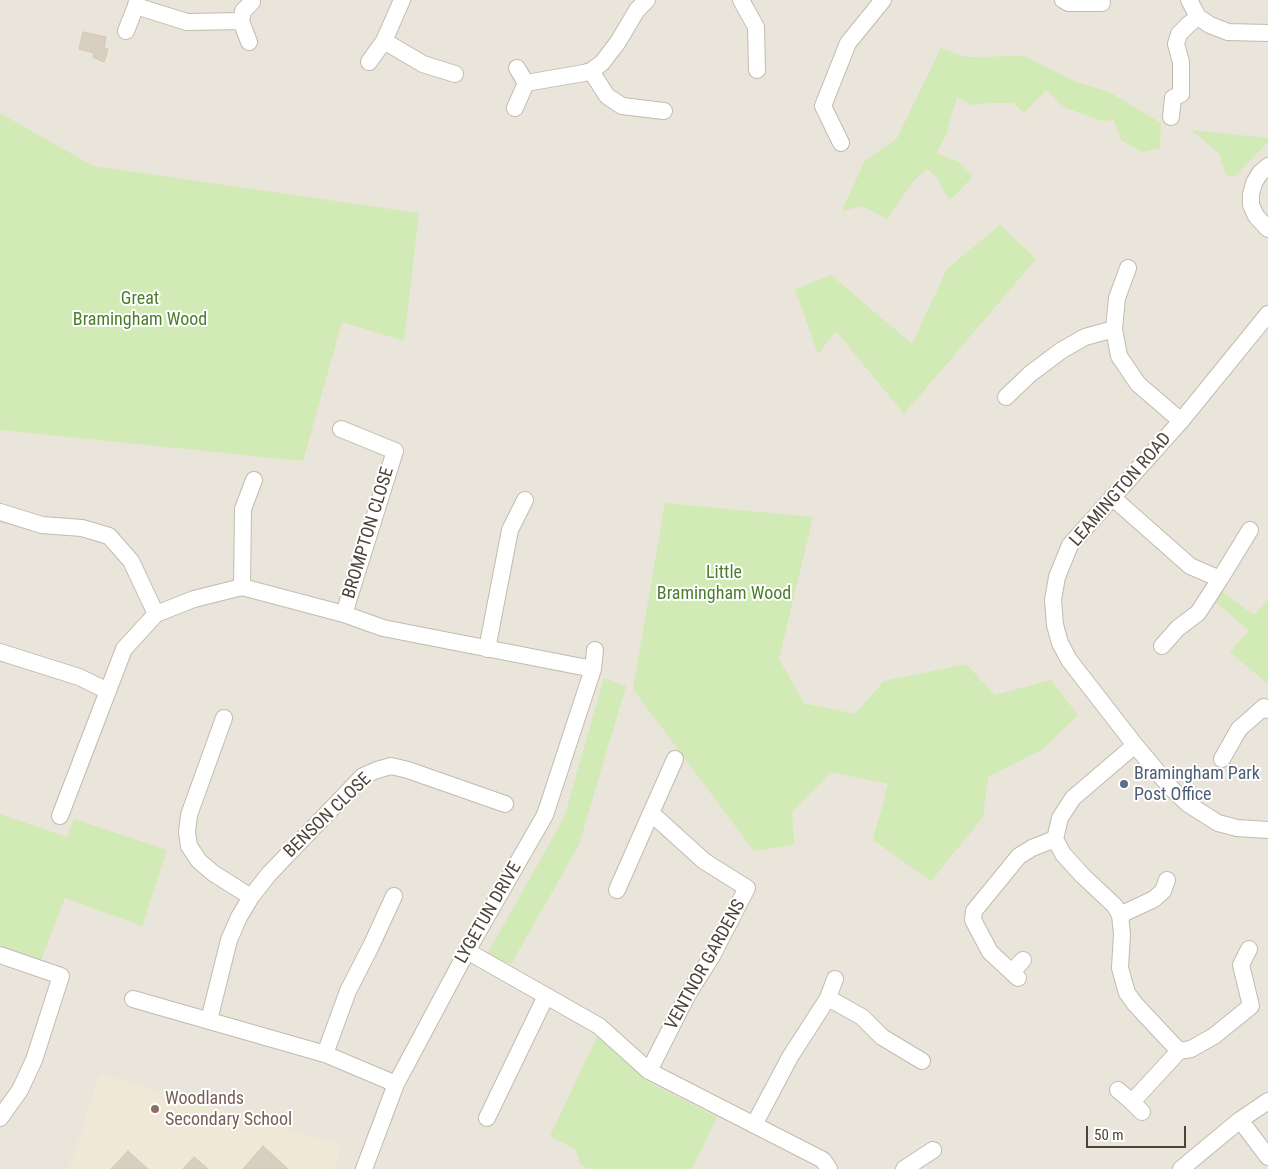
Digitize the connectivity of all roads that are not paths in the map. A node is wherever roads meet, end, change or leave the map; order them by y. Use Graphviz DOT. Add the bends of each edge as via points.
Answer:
graph roads {
  1 [pos="402,0"];
  2 [pos="648,0"];
  3 [pos="741,0"];
  4 [pos="883,0"];
  5 [pos="1063,0"];
  6 [pos="1189,0"];
  7 [pos="252,2"];
  8 [pos="137,3"];
  9 [pos="1102,3"];
  10 [pos="1198,17"];
  11 [pos="241,21"];
  12 [pos="126,30"];
  13 [pos="1268,33"];
  14 [pos="384,41"];
  15 [pos="249,42"];
  16 [pos="369,62"];
  17 [pos="517,68"];
  18 [pos="757,70"];
  19 [pos="591,71"];
  20 [pos="455,74"];
  21 [pos="526,83"];
  22 [pos="515,108"];
  23 [pos="664,111"];
  24 [pos="1171,117"];
  25 [pos="841,143"];
  26 [pos="1268,166"];
  27 [pos="1268,229"];
  28 [pos="1128,268"];
  29 [pos="1268,314"];
  30 [pos="1114,329"];
  31 [pos="1006,397"];
  32 [pos="1181,421"];
  33 [pos="341,429"];
  34 [pos="254,480"];
  35 [pos="1112,497"];
  36 [pos="525,500"];
  37 [pos="0,512"];
  38 [pos="1250,530"];
  39 [pos="1220,580"];
  40 [pos="242,587"];
  41 [pos="156,614"];
  42 [pos="344,614"];
  43 [pos="1162,646"];
  44 [pos="487,649"];
  45 [pos="595,650"];
  46 [pos="0,652"];
  47 [pos="593,669"];
  48 [pos="108,690"];
  49 [pos="1267,706"];
  50 [pos="224,718"];
  51 [pos="1135,744"];
  52 [pos="676,759"];
  53 [pos="1222,759"];
  54 [pos="505,804"];
  55 [pos="651,813"];
  56 [pos="60,816"];
  57 [pos="1268,830"];
  58 [pos="1055,839"];
  59 [pos="1167,880"];
  60 [pos="617,890"];
  61 [pos="394,896"];
  62 [pos="251,897"];
  63 [pos="1120,915"];
  64 [pos="1249,949"];
  65 [pos="467,951"];
  66 [pos="0,955"];
  67 [pos="1018,970"];
  68 [pos="835,979"];
  69 [pos="546,996"];
  70 [pos="828,998"];
  71 [pos="133,999"];
  72 [pos="209,1020"];
  73 [pos="1179,1051"];
  74 [pos="325,1054"];
  75 [pos="922,1061"];
  76 [pos="650,1071"];
  77 [pos="396,1084"];
  78 [pos="1118,1090"];
  79 [pos="1268,1101"];
  80 [pos="0,1118"];
  81 [pos="487,1118"];
  82 [pos="1240,1120"];
  83 [pos="754,1125"];
  84 [pos="933,1150"];
  85 [pos="1268,1157"];
  86 [pos="364,1169"];
  87 [pos="829,1169"];
  88 [pos="904,1169"];
  89 [pos="1182,1169"];
  1 -- 14 [label="street"];
  2 -- 19 [label="street" via="602,63"];
  3 -- 18 [label="street" via="756,27"];
  4 -- 25 [label="street" via="848,43 823,106"];
  5 -- 9 [label="street" via="1068,4"];
  6 -- 10 [label="street"];
  7 -- 11 [label="street" via="243,11"];
  8 -- 11 [label="street" via="187,22"];
  8 -- 12 [label="street"];
  10 -- 13 [label="street" via="1228,32"];
  10 -- 24 [label="street" via="1179,34 1176,44 1181,62 1181,94 1173,98"];
  11 -- 15 [label="street"];
  14 -- 16 [label="street"];
  14 -- 20 [label="street" via="423,64"];
  17 -- 21 [label="street"];
  19 -- 21 [label="street"];
  19 -- 23 [label="street" via="607,96 622,106"];
  21 -- 22 [label="street"];
  26 -- 27 [label="street" via="1257,178 1251,194 1256,216"];
  28 -- 30 [label="street" via="1116,298"];
  29 -- 32 [label="street, LEAMINGTON ROAD"];
  30 -- 31 [label="street" via="1085,337 1062,350"];
  30 -- 32 [label="street" via="1119,356 1138,384"];
  32 -- 35 [label="street, LEAMINGTON ROAD"];
  33 -- 42 [label="street, BROMPTON CLOSE" via="395,451"];
  34 -- 40 [label="street" via="244,509"];
  35 -- 39 [label="street" via="1190,566"];
  35 -- 51 [label="street, LEAMINGTON ROAD" via="1070,545 1057,577 1053,600 1055,624 1069,660"];
  36 -- 44 [label="street" via="510,530"];
  37 -- 41 [label="street" via="42,526 82,528 109,536 131,561"];
  38 -- 39 [label="street"];
  39 -- 43 [label="street" via="1198,613"];
  40 -- 41 [label="street, BROMPTON CLOSE" via="194,599"];
  40 -- 42 [label="street, BROMPTON CLOSE"];
  41 -- 48 [label="street, BROMPTON CLOSE" via="124,649"];
  42 -- 44 [label="street, BROMPTON CLOSE" via="383,628"];
  44 -- 47 [label="street, BROMPTON CLOSE"];
  45 -- 47 [label="street, LYGETUN DRIVE"];
  46 -- 48 [label="street" via="79,677"];
  47 -- 65 [label="street, LYGETUN DRIVE" via="545,815"];
  48 -- 56 [label="street, BROMPTON CLOSE"];
  49 -- 53 [label="street" via="1239,729"];
  50 -- 62 [label="street" via="189,815 189,846 213,873"];
  51 -- 57 [label="street, LEAMINGTON ROAD" via="1188,804 1218,823"];
  51 -- 58 [label="street" via="1073,798 1060,818"];
  52 -- 55 [label="street"];
  54 -- 62 [label="street, BENSON CLOSE" via="408,770 391,766 377,770 363,776"];
  55 -- 60 [label="street"];
  55 -- 76 [label="street, VENTNOR GARDENS" via="704,861 748,888 688,994"];
  58 -- 63 [label="street" via="1063,854"];
  58 -- 67 [label="street" via="1019,856 966,907 990,952"];
  59 -- 63 [label="street" via="1154,899"];
  61 -- 74 [label="street" via="348,991"];
  62 -- 72 [label="street, BENSON CLOSE" via="229,940"];
  63 -- 73 [label="street" via="1120,968 1127,993"];
  64 -- 73 [label="street" via="1241,965 1251,1006 1214,1036 1191,1049"];
  65 -- 69 [label="street"];
  65 -- 77 [label="street, LYGETUN DRIVE"];
  66 -- 80 [label="street" via="61,976 34,1060 20,1090"];
  68 -- 70 [label="street"];
  69 -- 76 [label="street" via="599,1026"];
  69 -- 81 [label="street"];
  70 -- 75 [label="street" via="862,1017 882,1037"];
  70 -- 83 [label="street" via="790,1057"];
  71 -- 72 [label="street"];
  72 -- 74 [label="street"];
  73 -- 78 [label="street" via="1137,1107"];
  74 -- 77 [label="street"];
  76 -- 83 [label="street"];
  77 -- 86 [label="street, LYGETUN DRIVE"];
  79 -- 82 [label="street"];
  82 -- 85 [label="street"];
  82 -- 89 [label="street"];
  83 -- 87 [label="street" via="823,1160"];
  84 -- 88 [label="street"];
}
